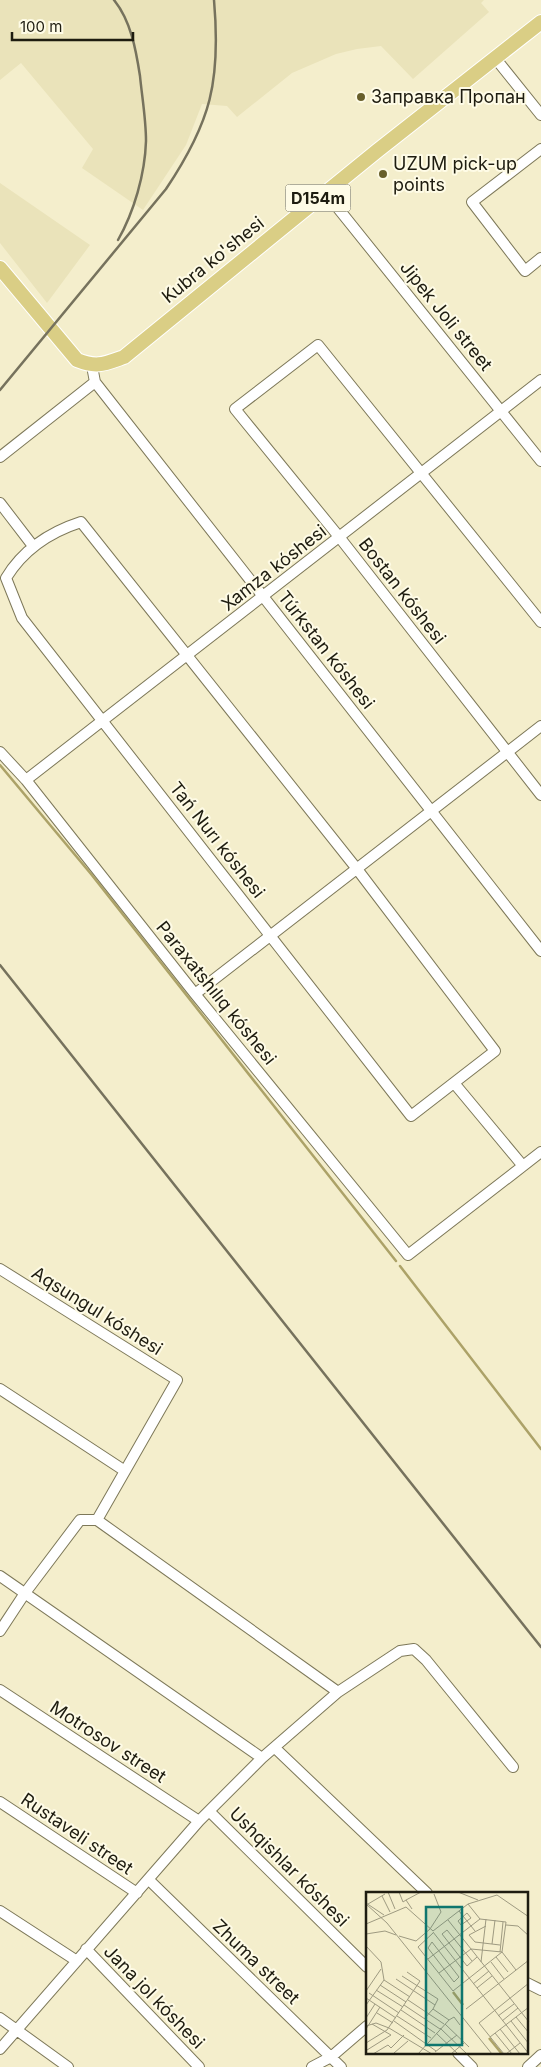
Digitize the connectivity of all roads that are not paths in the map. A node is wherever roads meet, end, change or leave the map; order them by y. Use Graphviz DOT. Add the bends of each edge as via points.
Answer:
graph roads {
  1 [pos="541,22"];
  2 [pos="496,59"];
  3 [pos="541,114"];
  4 [pos="541,149"];
  5 [pos="325,192"];
  6 [pos="541,258"];
  7 [pos="0,268"];
  8 [pos="92,366"];
  9 [pos="541,380"];
  10 [pos="96,382"];
  11 [pos="501,411"];
  12 [pos="0,457"];
  13 [pos="541,461"];
  14 [pos="422,474"];
  15 [pos="0,503"];
  16 [pos="340,538"];
  17 [pos="33,546"];
  18 [pos="264,597"];
  19 [pos="541,622"];
  20 [pos="188,655"];
  21 [pos="102,720"];
  22 [pos="541,726"];
  23 [pos="0,752"];
  24 [pos="507,752"];
  25 [pos="26,780"];
  26 [pos="541,796"];
  27 [pos="432,810"];
  28 [pos="357,869"];
  29 [pos="272,936"];
  30 [pos="541,951"];
  31 [pos="195,994"];
  32 [pos="454,1083"];
  33 [pos="541,1152"];
  34 [pos="523,1166"];
  35 [pos="0,1269"];
  36 [pos="0,1389"];
  37 [pos="125,1471"];
  38 [pos="97,1520"];
  39 [pos="0,1576"];
  40 [pos="25,1593"];
  41 [pos="0,1631"];
  42 [pos="0,1690"];
  43 [pos="338,1692"];
  44 [pos="275,1748"];
  45 [pos="262,1758"];
  46 [pos="513,1767"];
  47 [pos="0,1802"];
  48 [pos="209,1811"];
  49 [pos="199,1820"];
  50 [pos="149,1880"];
  51 [pos="137,1892"];
  52 [pos="427,1892"];
  53 [pos="0,1911"];
  54 [pos="86,1949"];
  55 [pos="77,1961"];
  56 [pos="366,1966"];
  57 [pos="528,1984"];
  58 [pos="541,1990"];
  59 [pos="0,2018"];
  60 [pos="366,2027"];
  61 [pos="17,2029"];
  62 [pos="0,2049"];
  63 [pos="459,2054"];
  64 [pos="541,2055"];
  65 [pos="331,2057"];
  66 [pos="68,2067"];
  67 [pos="199,2067"];
  68 [pos="312,2067"];
  69 [pos="341,2067"];
  70 [pos="472,2067"];
  71 [pos="528,2067"];
  1 -- 2 [label="main road, Kubra ko'shesi / D154m"];
  2 -- 3 [label="street"];
  2 -- 5 [label="main road, Kubra ko'shesi / D154m"];
  4 -- 6 [label="street" via="472,202 525,271"];
  5 -- 8 [label="main road, Kubra ko'shesi / D154m" via="130,352 108,363"];
  5 -- 11 [label="street, Jipek Joli street"];
  7 -- 8 [label="main road" via="77,360"];
  8 -- 10 [label="street, Túrkstan kóshesi"];
  9 -- 11 [label="street, Xamza kóshesi"];
  10 -- 12 [label="street"];
  10 -- 18 [label="street, Túrkstan kóshesi"];
  11 -- 13 [label="street, Jipek Joli street"];
  11 -- 14 [label="street, Xamza kóshesi"];
  14 -- 16 [label="street, Xamza kóshesi"];
  14 -- 16 [label="street, Bostan kóshesi" via="318,345 235,410"];
  14 -- 19 [label="street"];
  15 -- 17 [label="street"];
  16 -- 18 [label="street, Xamza kóshesi"];
  16 -- 24 [label="street, Bostan kóshesi"];
  17 -- 20 [label="street" via="81,522"];
  17 -- 21 [label="street, Tań Nurı kóshesi" via="6,578 22,618"];
  18 -- 20 [label="street, Xamza kóshesi"];
  18 -- 27 [label="street, Túrkstan kóshesi"];
  20 -- 21 [label="street, Xamza kóshesi"];
  20 -- 28 [label="street"];
  21 -- 25 [label="street, Xamza kóshesi"];
  21 -- 29 [label="street, Tań Nurı kóshesi"];
  22 -- 24 [label="street"];
  23 -- 25 [label="street, Paraxatshılıq kóshesi"];
  24 -- 26 [label="street, Bostan kóshesi"];
  24 -- 27 [label="street"];
  25 -- 31 [label="street, Paraxatshılıq kóshesi"];
  27 -- 28 [label="street"];
  27 -- 30 [label="street, Túrkstan kóshesi"];
  28 -- 29 [label="street"];
  28 -- 32 [label="street" via="495,1051"];
  29 -- 31 [label="street"];
  29 -- 32 [label="street, Tań Nurı kóshesi" via="411,1116"];
  31 -- 34 [label="street, Paraxatshılıq kóshesi" via="408,1255"];
  32 -- 34 [label="street"];
  33 -- 34 [label="street"];
  35 -- 37 [label="street, Aqsungul kóshesi" via="177,1380"];
  36 -- 37 [label="street"];
  37 -- 38 [label="street"];
  38 -- 40 [label="street" via="80,1520"];
  38 -- 43 [label="street"];
  39 -- 40 [label="street"];
  40 -- 41 [label="street"];
  40 -- 45 [label="street"];
  42 -- 49 [label="street, Motrosov street"];
  43 -- 44 [label="street"];
  43 -- 46 [label="street" via="400,1651 414,1649"];
  44 -- 45 [label="street"];
  44 -- 52 [label="street"];
  45 -- 48 [label="street"];
  47 -- 51 [label="street, Rustaveli street"];
  48 -- 49 [label="street"];
  48 -- 56 [label="street, Ushqishlar kóshesi"];
  49 -- 50 [label="street"];
  50 -- 51 [label="street"];
  50 -- 65 [label="street, Zhuma street"];
  51 -- 54 [label="street"];
  53 -- 55 [label="street"];
  54 -- 55 [label="street"];
  54 -- 67 [label="street, Jana jol kóshesi"];
  55 -- 61 [label="street"];
  57 -- 58 [label="street"];
  59 -- 61 [label="street"];
  60 -- 65 [label="street"];
  61 -- 62 [label="street"];
  61 -- 66 [label="street"];
  63 -- 70 [label="street"];
  64 -- 71 [label="street"];
  65 -- 68 [label="street"];
  65 -- 69 [label="street, Zhuma street"];
}
